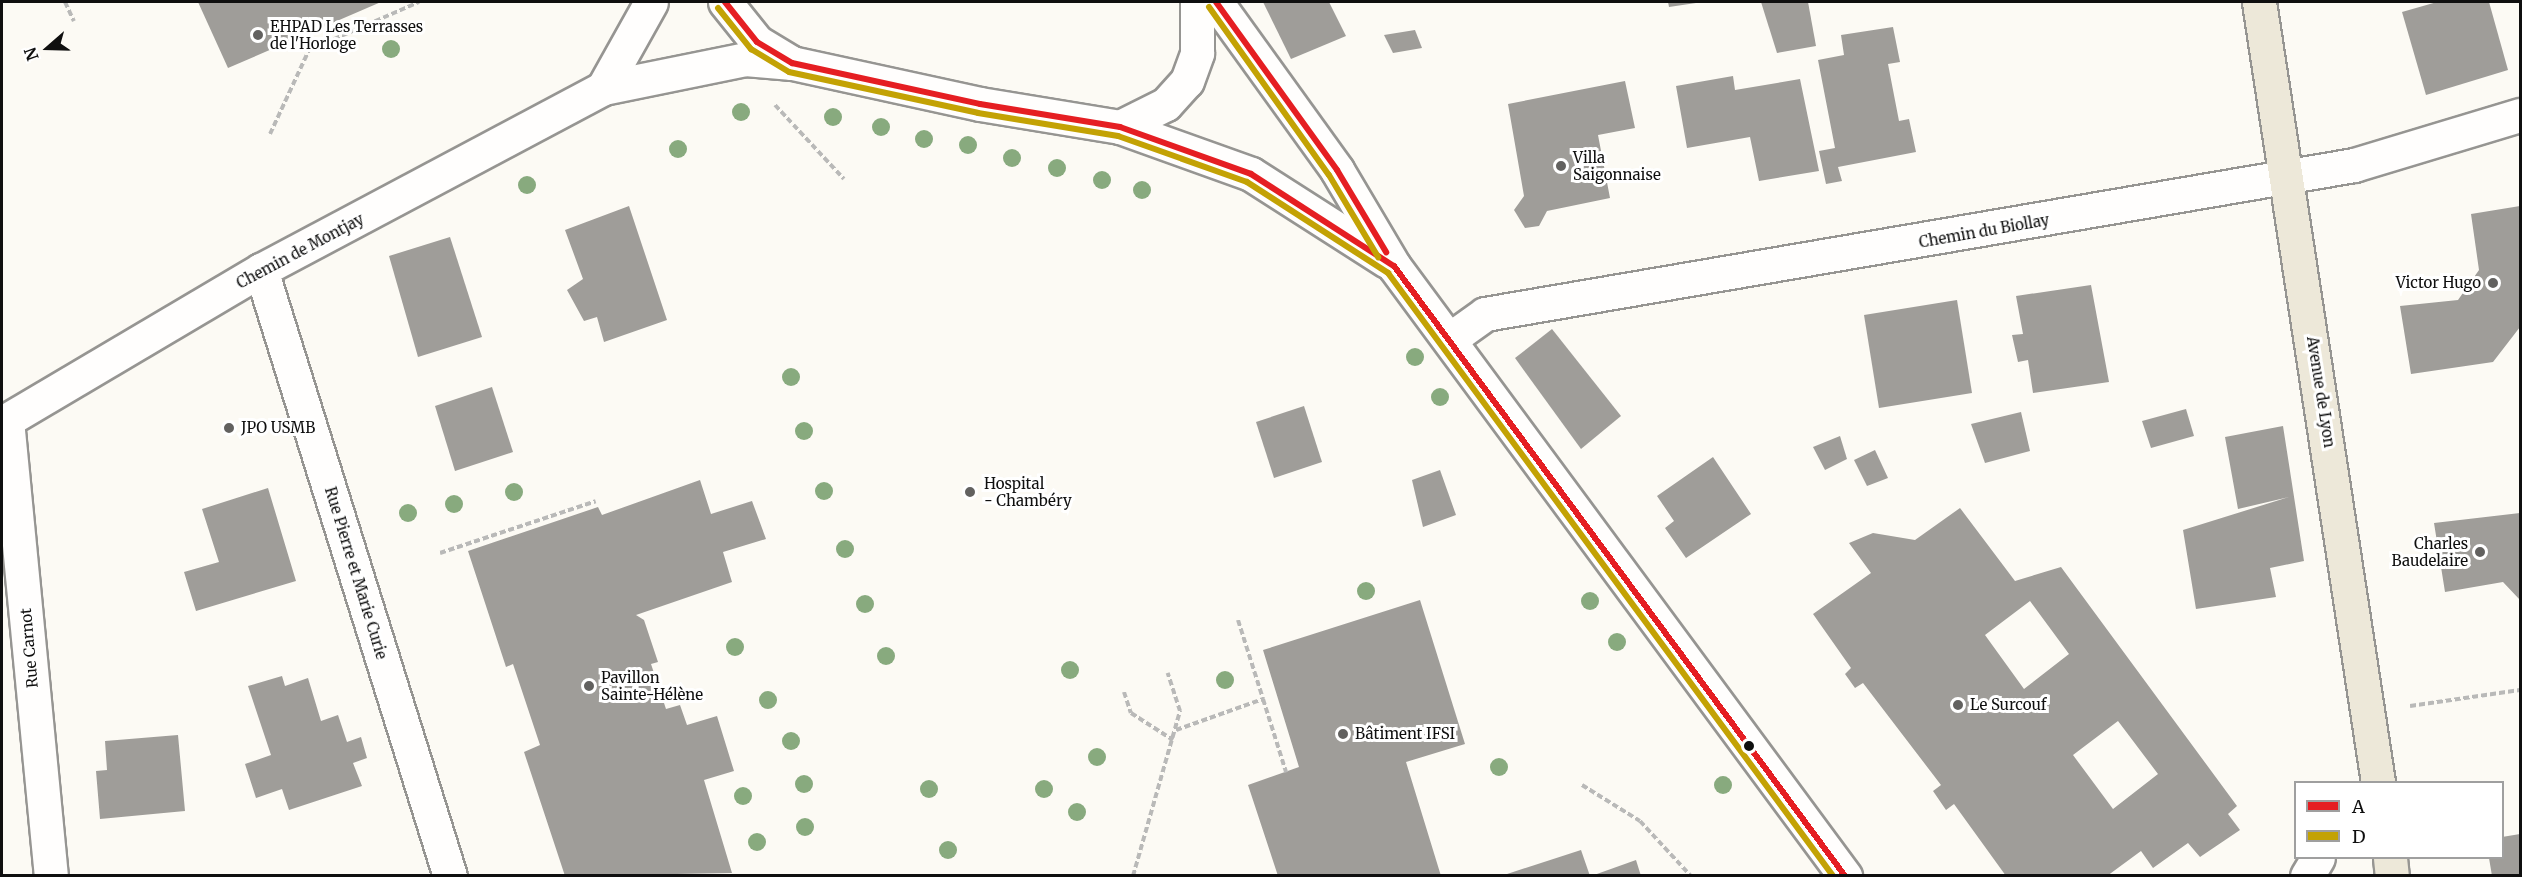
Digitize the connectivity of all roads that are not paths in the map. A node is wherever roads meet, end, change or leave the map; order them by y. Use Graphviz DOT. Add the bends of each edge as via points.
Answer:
graph roads {
  1 [pos="651,2"];
  2 [pos="725,2"];
  3 [pos="1197,2"];
  4 [pos="1216,2"];
  5 [pos="2259,2"];
  6 [pos="792,63"];
  7 [pos="603,88"];
  8 [pos="2520,115"];
  9 [pos="1120,127"];
  10 [pos="2286,177"];
  11 [pos="1394,266"];
  12 [pos="261,270"];
  13 [pos="1450,339"];
  14 [pos="4,421"];
  15 [pos="2378,781"];
  16 [pos="2317,859"];
  17 [pos="2390,859"];
  18 [pos="51,876"];
  19 [pos="450,876"];
  20 [pos="1845,876"];
  21 [pos="2307,876"];
  22 [pos="2392,876"];
  1 -- 7 [label="street"];
  2 -- 6 [label="street" via="757,42"];
  3 -- 9 [label="street" via="1197,53 1187,81 1166,104"];
  4 -- 11 [label="street" via="1337,170"];
  5 -- 10 [label="main road, Avenue de Lyon"];
  6 -- 7 [label="street, Chemin de Montjay" via="745,59"];
  6 -- 9 [label="street" via="980,104"];
  7 -- 12 [label="street, Chemin de Montjay"];
  8 -- 10 [label="street, Chemin du Biollay" via="2354,165"];
  9 -- 11 [label="street" via="1251,174"];
  10 -- 13 [label="street, Chemin du Biollay" via="1485,314"];
  10 -- 15 [label="main road, Avenue de Lyon"];
  11 -- 13 [label="street"];
  12 -- 14 [label="street, Chemin de Montjay"];
  12 -- 19 [label="street, Rue Pierre et Marie Curie"];
  13 -- 20 [label="street"];
  14 -- 18 [label="street, Rue Carnot"];
  16 -- 21 [label="street"];
  17 -- 22 [label="main road"];
}
